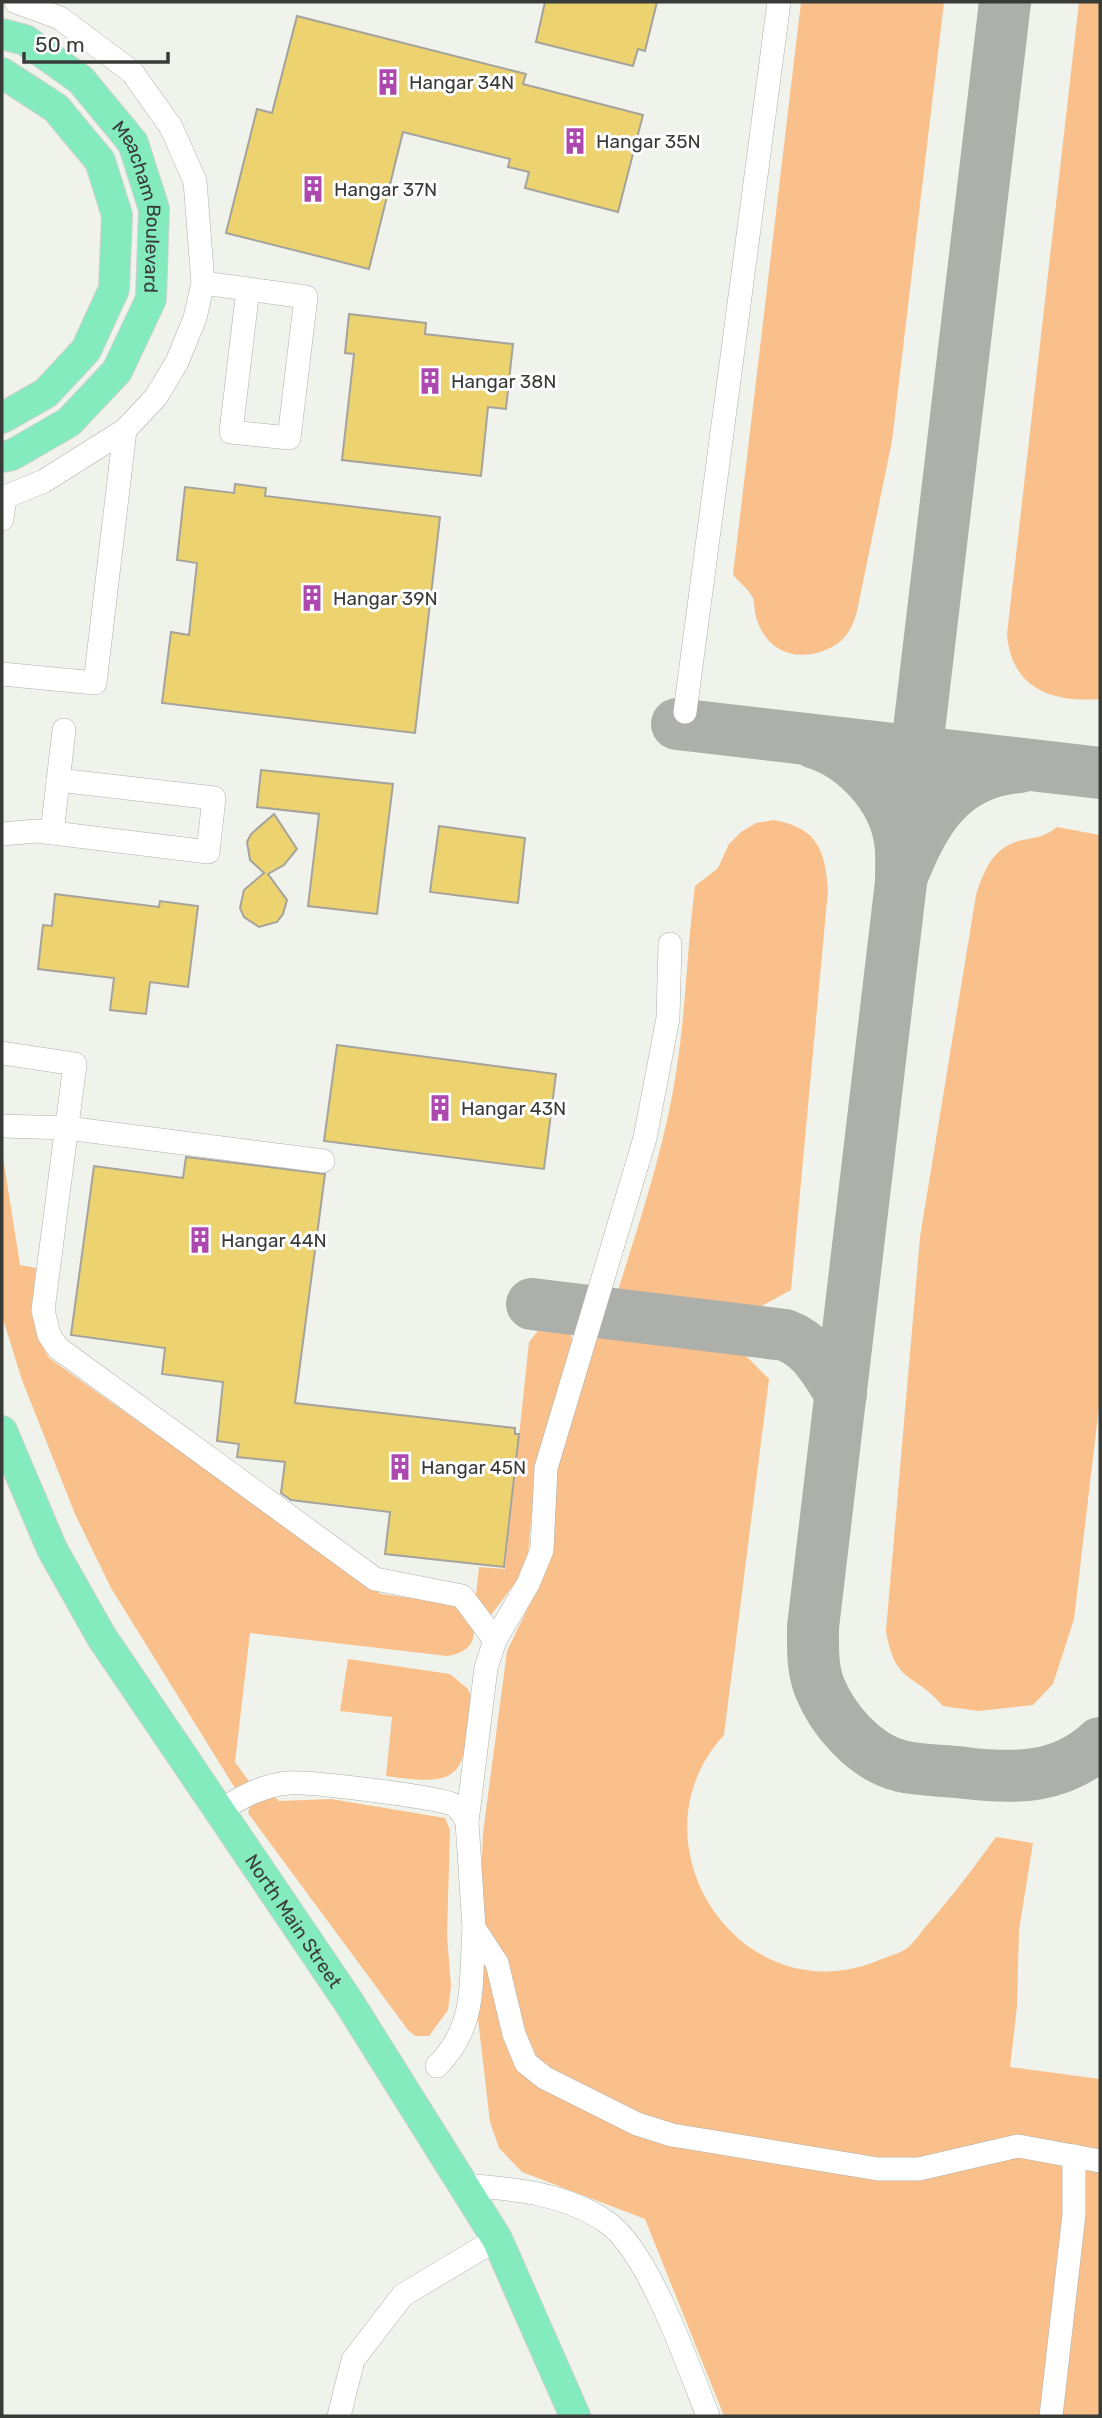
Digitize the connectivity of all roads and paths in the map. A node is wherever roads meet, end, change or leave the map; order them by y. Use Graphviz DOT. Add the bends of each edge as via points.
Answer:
graph roads {
  1 [pos="16,2"];
  2 [pos="779,2"];
  3 [pos="2,34"];
  4 [pos="2,73"];
  5 [pos="203,283"];
  6 [pos="248,289"];
  7 [pos="2,418"];
  8 [pos="125,429"];
  9 [pos="2,457"];
  10 [pos="2,519"];
  11 [pos="2,674"];
  12 [pos="685,712"];
  13 [pos="64,730"];
  14 [pos="58,780"];
  15 [pos="52,833"];
  16 [pos="2,834"];
  17 [pos="670,944"];
  18 [pos="2,1053"];
  19 [pos="2,1126"];
  20 [pos="67,1128"];
  21 [pos="323,1161"];
  22 [pos="2,1431"];
  23 [pos="495,1640"];
  24 [pos="219,1813"];
  25 [pos="467,1822"];
  26 [pos="474,1928"];
  27 [pos="437,2066"];
  28 [pos="1074,2156"];
  29 [pos="1100,2161"];
  30 [pos="465,2185"];
  31 [pos="497,2239"];
  32 [pos="339,2416"];
  33 [pos="575,2416"];
  34 [pos="708,2416"];
  35 [pos="1051,2416"];
  1 -- 5 [label="lane" via="60,18 132,72 171,127 195,181"];
  2 -- 12 [label="lane"];
  3 -- 9 [label="main road, Meacham Boulevard" via="25,40 81,80 133,143 154,209 152,299 117,371 69,422"];
  4 -- 7 [label="main road, Meacham Boulevard" via="56,108 100,161 117,215 114,289 86,350 46,393"];
  5 -- 6 [label="lane"];
  5 -- 8 [label="lane" via="177,362 156,397"];
  6 -- 6 [label="lane" via="231,432 289,438 306,297"];
  8 -- 10 [label="lane" via="44,481 5,497"];
  8 -- 11 [label="lane" via="95,683"];
  13 -- 14 [label="lane"];
  14 -- 15 [label="lane"];
  14 -- 15 [label="lane" via="214,798 208,852"];
  15 -- 16 [label="lane"];
  17 -- 23 [label="lane" via="668,1018 647,1126 546,1468 542,1550"];
  18 -- 20 [label="lane" via="75,1064"];
  19 -- 20 [label="lane"];
  20 -- 21 [label="lane"];
  20 -- 23 [label="lane" via="43,1310 49,1335 58,1348 375,1579 462,1596"];
  22 -- 24 [label="main road, North Main Street" via="52,1549 101,1636"];
  23 -- 25 [label="lane" via="484,1680"];
  24 -- 25 [label="lane" via="231,1803 289,1782 452,1804"];
  24 -- 30 [label="main road, North Main Street" via="348,2001"];
  25 -- 26 [label="lane"];
  26 -- 27 [label="lane" via="466,2026 455,2049"];
  26 -- 28 [label="lane" via="497,1963 514,2035 526,2063 545,2078 637,2124 672,2135 878,2169 919,2169 1018,2146"];
  28 -- 29 [label="lane"];
  28 -- 35 [label="lane" via="1074,2214"];
  30 -- 31 [label="main road, North Main Street"];
  30 -- 34 [label="lane" via="548,2196 585,2210 623,2237 648,2275"];
  31 -- 32 [label="lane" via="403,2295 353,2360"];
  31 -- 33 [label="main road, North Main Street"];
}
